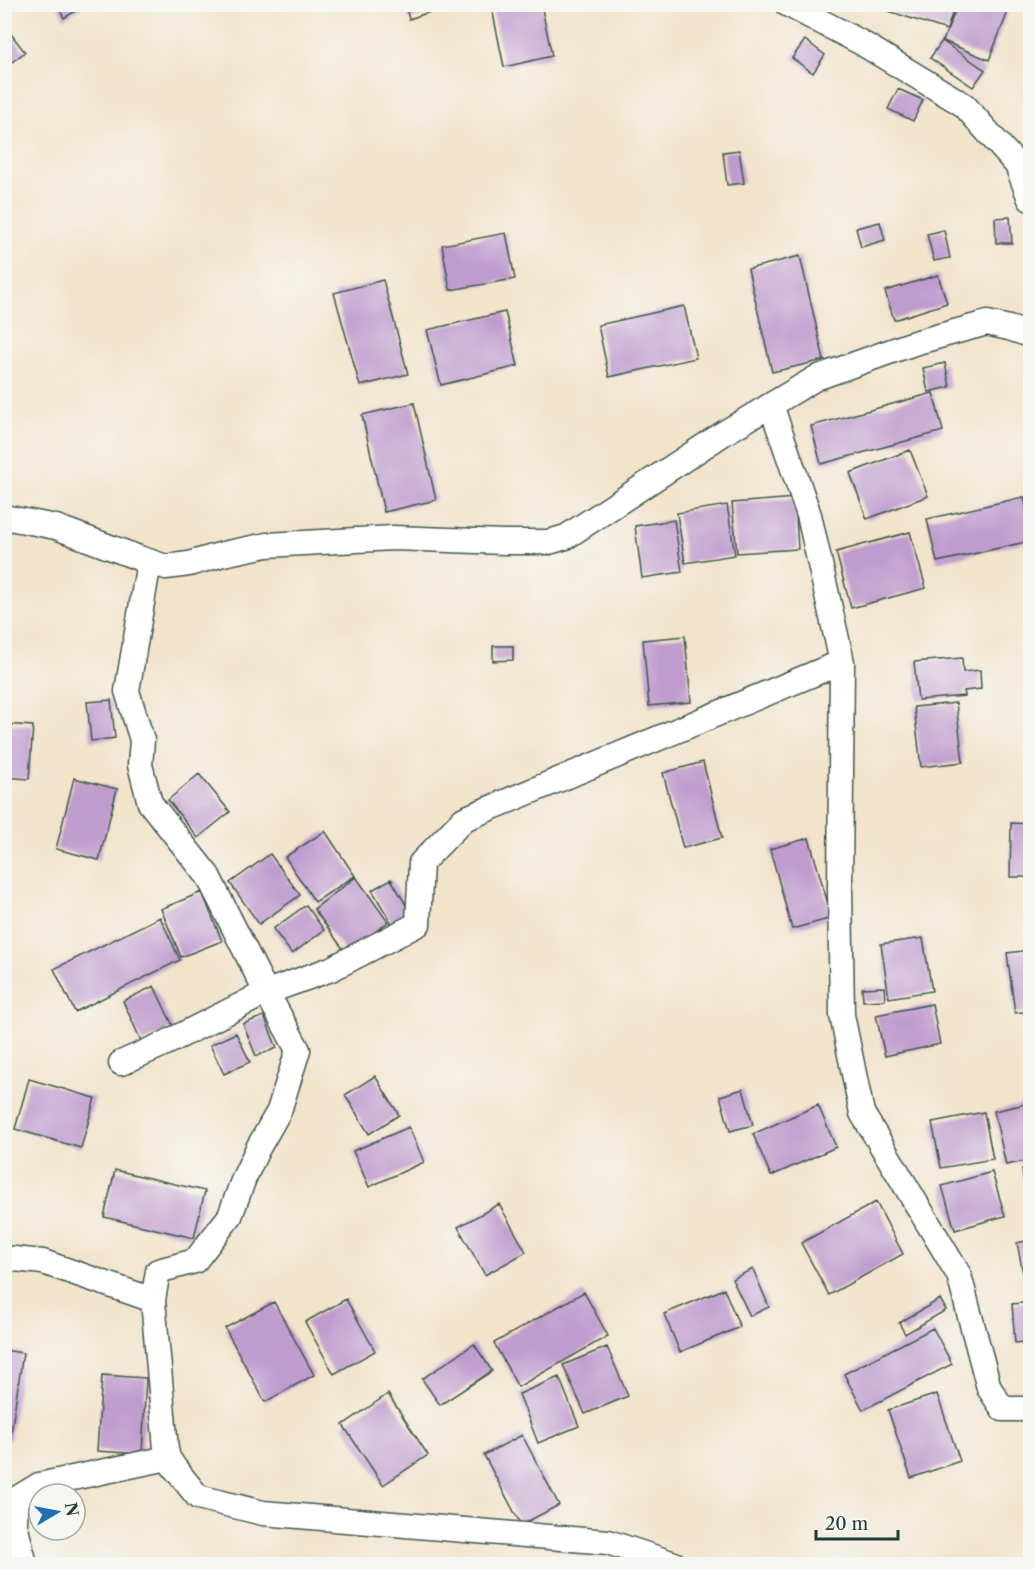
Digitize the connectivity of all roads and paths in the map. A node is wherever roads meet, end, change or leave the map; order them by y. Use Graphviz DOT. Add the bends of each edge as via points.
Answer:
graph roads {
  1 [pos="787,4"];
  2 [pos="1030,199"];
  3 [pos="1030,335"];
  4 [pos="771,405"];
  5 [pos="4,517"];
  6 [pos="149,562"];
  7 [pos="842,662"];
  8 [pos="267,992"];
  9 [pos="121,1063"];
  10 [pos="4,1258"];
  11 [pos="153,1300"];
  12 [pos="1030,1407"];
  13 [pos="168,1458"];
  14 [pos="25,1564"];
  15 [pos="674,1564"];
  1 -- 2 [label="street" via="860,42 964,105 1017,165"];
  3 -- 4 [label="street" via="987,323 964,328 816,378"];
  4 -- 6 [label="street" via="566,537 549,542 393,538 267,545 165,567"];
  4 -- 7 [label="street" via="809,515"];
  5 -- 6 [label="street" via="56,527"];
  6 -- 8 [label="street" via="127,692 142,740 140,765 150,803 208,876"];
  7 -- 8 [label="street" via="464,819 421,863 417,924 331,969"];
  7 -- 12 [label="street" via="842,1016 862,1113 959,1275 989,1388 1003,1408"];
  8 -- 9 [label="street"];
  8 -- 11 [label="street" via="298,1050 279,1111 258,1148 230,1216 195,1261 158,1271"];
  10 -- 11 [label="street" via="43,1262"];
  11 -- 13 [label="street"];
  13 -- 14 [label="street" via="39,1485 16,1499 15,1525"];
  13 -- 15 [label="street" via="198,1497 263,1513 608,1542"];
}
